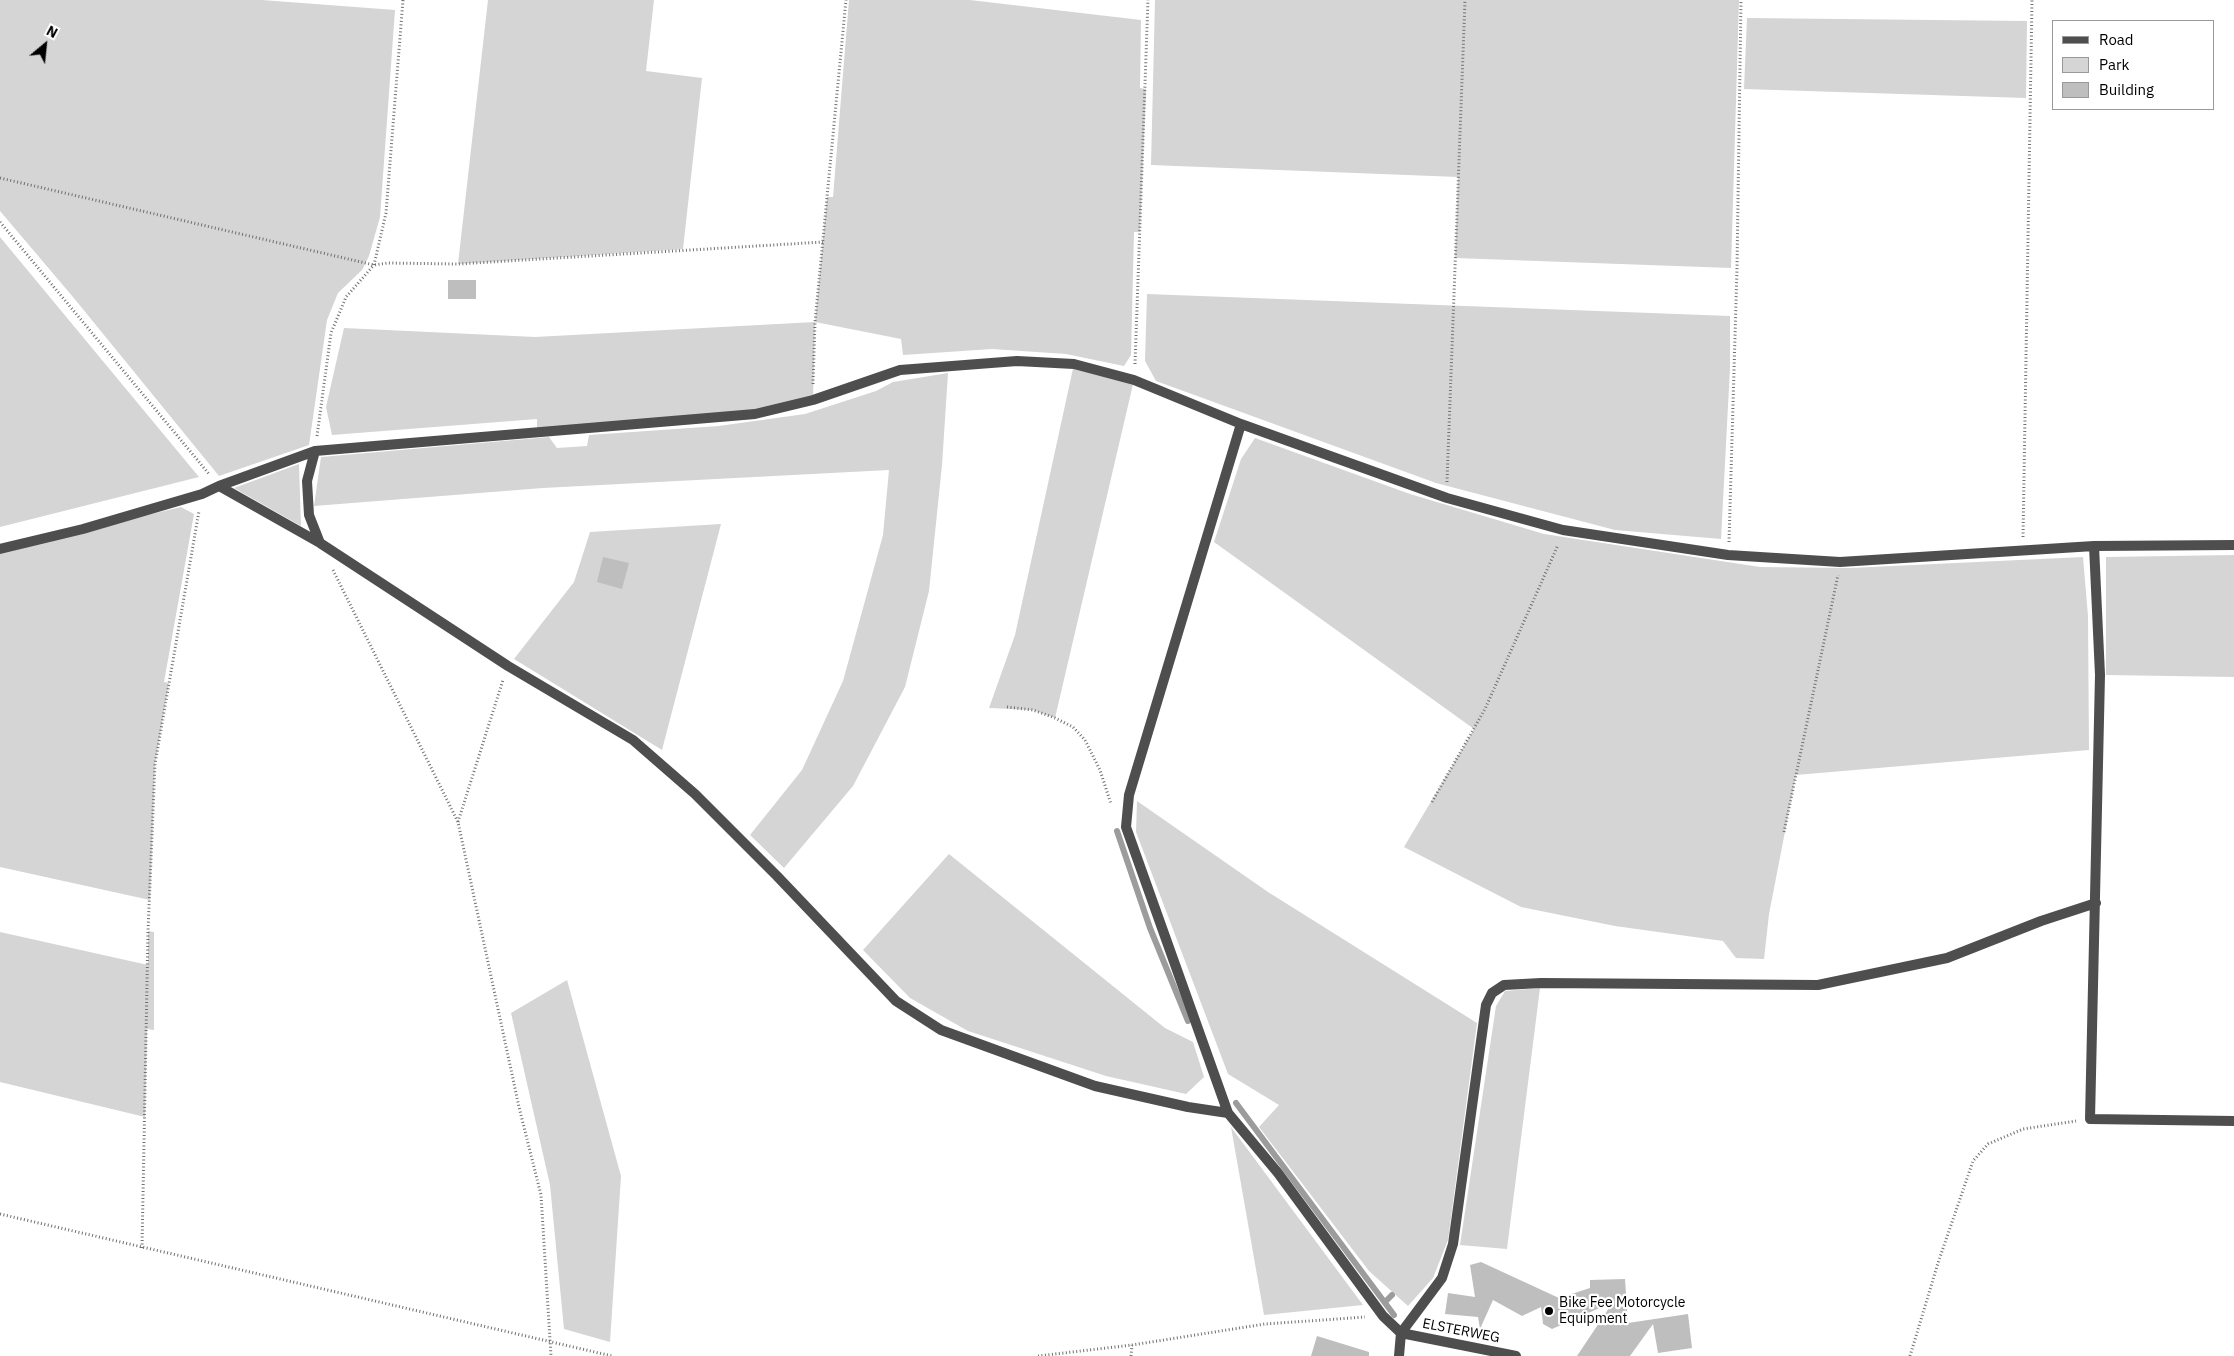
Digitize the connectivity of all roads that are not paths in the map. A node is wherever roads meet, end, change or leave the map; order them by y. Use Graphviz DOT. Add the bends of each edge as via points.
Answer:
graph roads {
  1 [pos="1241,424"];
  2 [pos="315,451"];
  3 [pos="219,486"];
  4 [pos="320,543"];
  5 [pos="2234,544"];
  6 [pos="2094,546"];
  7 [pos="0,549"];
  8 [pos="2096,903"];
  9 [pos="1228,1113"];
  10 [pos="2234,1121"];
  11 [pos="1402,1332"];
  12 [pos="1399,1356"];
  13 [pos="1516,1356"];
  1 -- 2 [label="street" via="1134,380 1074,364 1017,361 900,370 813,400 755,414"];
  1 -- 6 [label="street" via="1446,498 1563,530 1728,555 1840,562"];
  1 -- 9 [label="street" via="1129,795 1126,827"];
  2 -- 3 [label="street"];
  2 -- 4 [label="street" via="307,481 308,515"];
  3 -- 4 [label="street"];
  3 -- 7 [label="street" via="202,494 83,529"];
  4 -- 9 [label="street" via="508,666 633,740 695,794 896,1001 941,1030 1095,1086"];
  5 -- 6 [label="street"];
  6 -- 8 [label="street" via="2100,675"];
  8 -- 10 [label="street" via="2090,1118"];
  8 -- 11 [label="street" via="1947,958 1818,985 1504,985 1492,993 1486,1005 1453,1244 1442,1278"];
  9 -- 11 [label="street" via="1278,1173 1383,1316"];
  11 -- 12 [label="street"];
  11 -- 13 [label="street, ELSTERWEG"];
}
